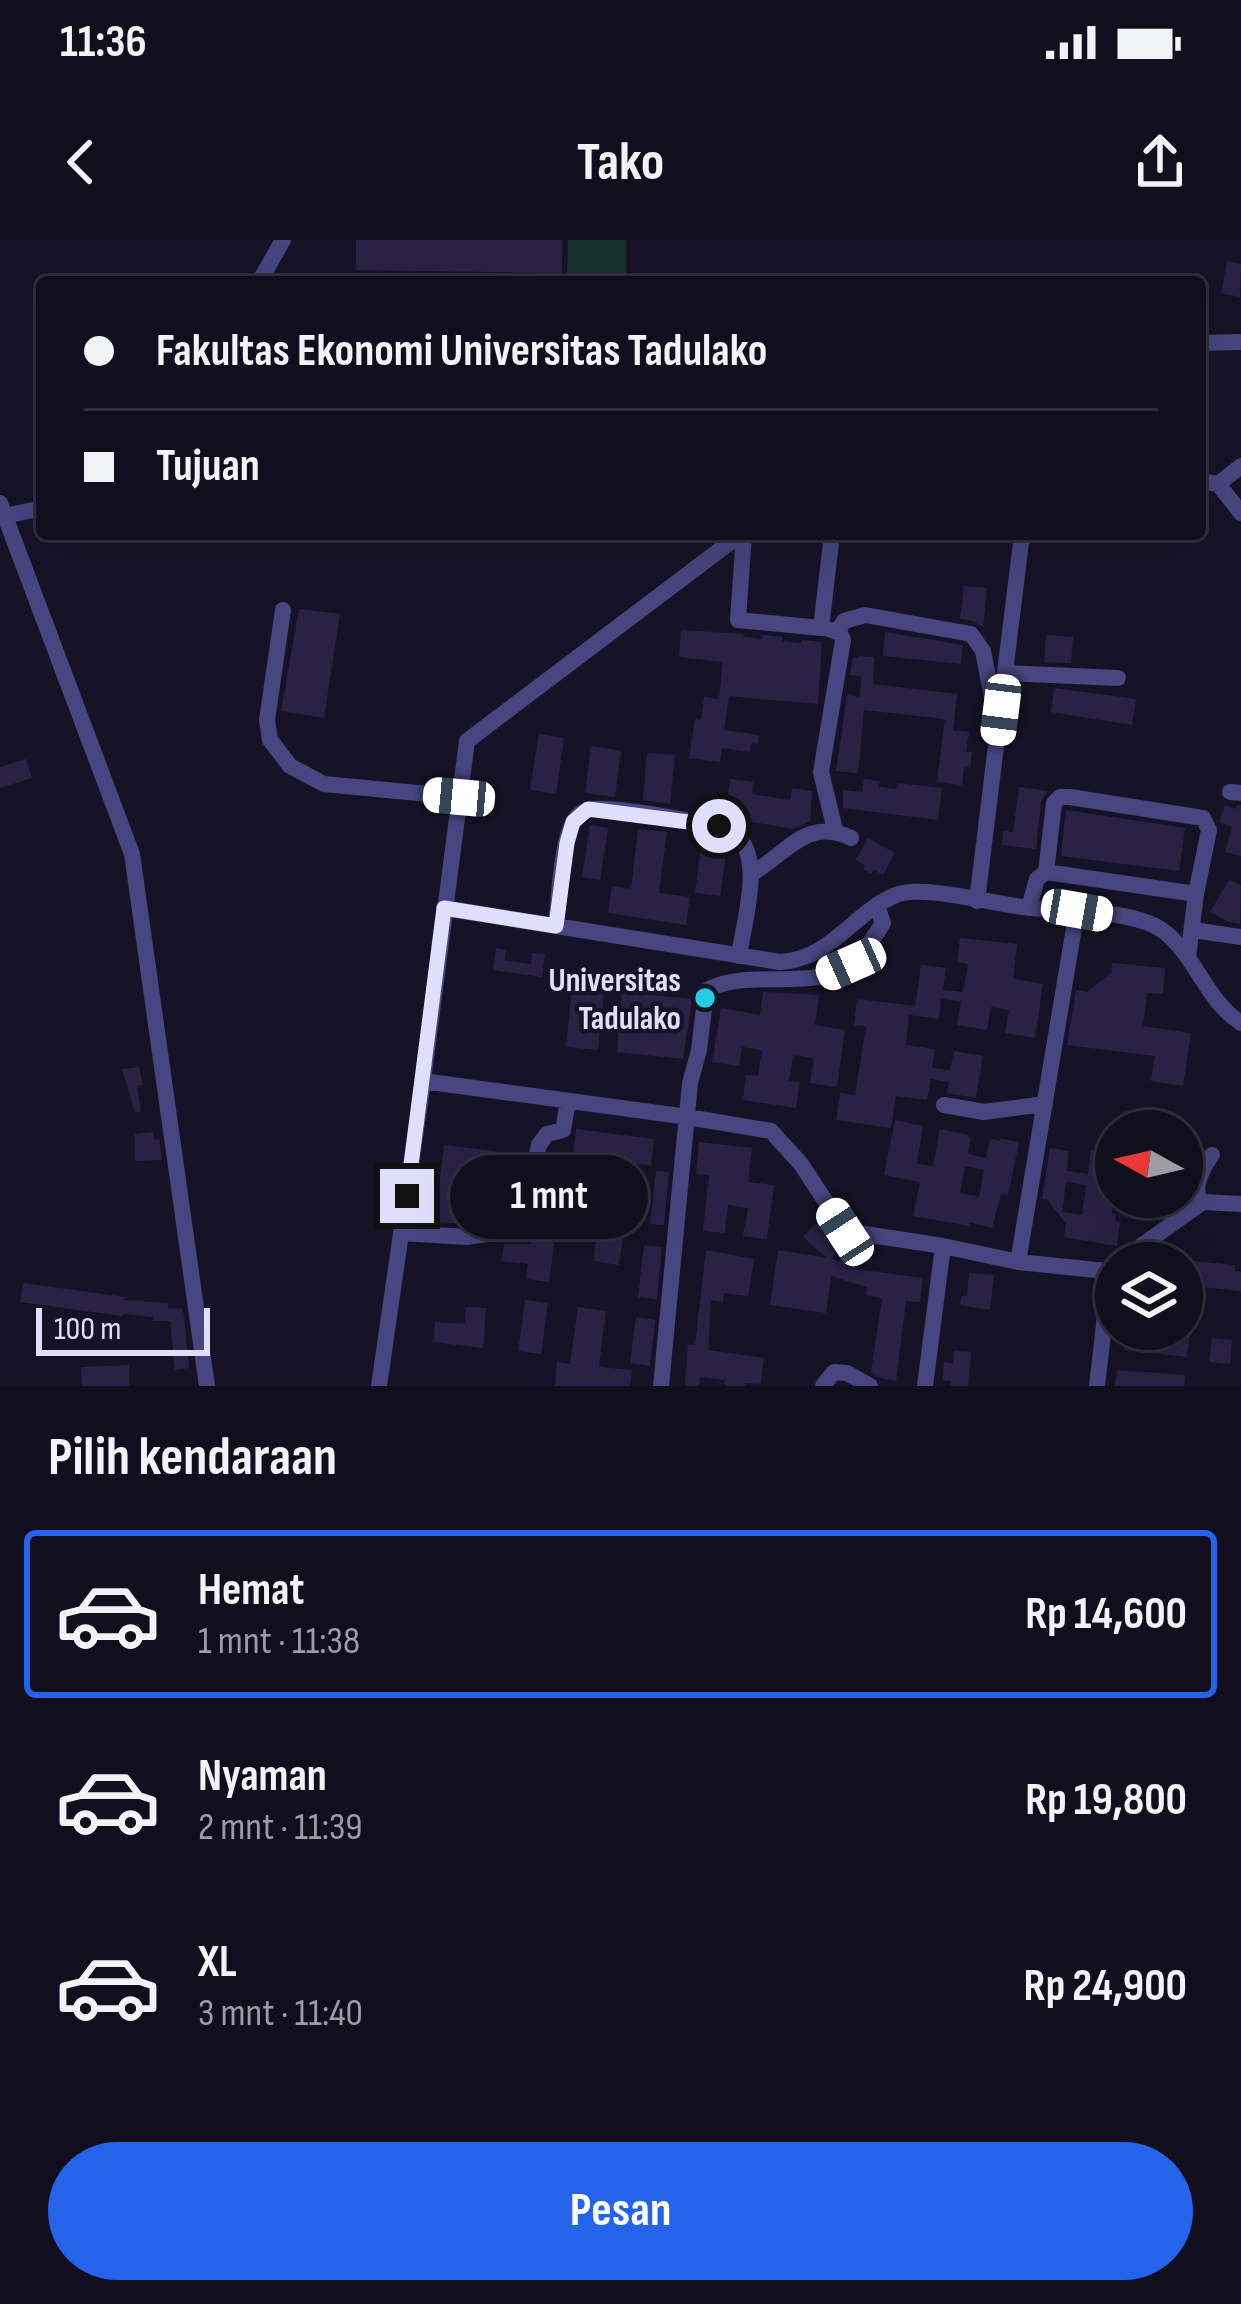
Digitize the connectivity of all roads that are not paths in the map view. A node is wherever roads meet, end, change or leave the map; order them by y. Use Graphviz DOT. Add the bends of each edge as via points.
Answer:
graph roads {
  1 [pos="283,240"];
  2 [pos="262,276"];
  3 [pos="1241,341"];
  4 [pos="1206,343"];
  5 [pos="1241,466"];
  6 [pos="1209,483"];
  7 [pos="36,508"];
  8 [pos="2,509"];
  9 [pos="1241,513"];
  10 [pos="734,540"];
  11 [pos="742,540"];
  12 [pos="832,540"];
  13 [pos="1021,540"];
  14 [pos="284,610"];
  15 [pos="829,630"];
  16 [pos="1005,674"];
  17 [pos="1118,678"];
  18 [pos="1001,710"];
  19 [pos="459,797"];
  20 [pos="1046,872"];
  21 [pos="751,874"];
  22 [pos="1196,894"];
  23 [pos="977,901"];
  24 [pos="878,906"];
  25 [pos="444,908"];
  26 [pos="1029,908"];
  27 [pos="1077,910"];
  28 [pos="556,926"];
  29 [pos="1193,930"];
  30 [pos="1241,937"];
  31 [pos="740,956"];
  32 [pos="1188,957"];
  33 [pos="1241,1024"];
  34 [pos="423,1081"];
  35 [pos="568,1101"];
  36 [pos="1045,1104"];
  37 [pos="944,1105"];
  38 [pos="688,1117"];
  39 [pos="1212,1155"];
  40 [pos="1203,1173"];
  41 [pos="1203,1203"];
  42 [pos="1241,1204"];
  43 [pos="1180,1218"];
  44 [pos="401,1234"];
  45 [pos="1147,1242"];
  46 [pos="943,1246"];
  47 [pos="1018,1262"];
  48 [pos="1095,1265"];
  49 [pos="1101,1350"];
  50 [pos="207,1386"];
  51 [pos="379,1386"];
  52 [pos="661,1386"];
  53 [pos="823,1386"];
  54 [pos="870,1386"];
  55 [pos="925,1386"];
  56 [pos="1097,1386"];
  1 -- 2 [label="street"];
  3 -- 4 [label="street"];
  5 -- 6 [label="street"];
  6 -- 9 [label="street"];
  7 -- 8 [label="street"];
  8 -- 50 [label="street" via="132,854"];
  10 -- 19 [label="street" via="467,741"];
  11 -- 15 [label="street" via="737,620"];
  12 -- 15 [label="street"];
  13 -- 16 [label="street"];
  14 -- 19 [label="street" via="267,720 270,740 290,766 324,784"];
  15 -- 18 [label="street" via="865,615 971,634"];
  15 -- 21 [label="street" via="843,640 820,772 843,834 803,836"];
  16 -- 17 [label="street"];
  16 -- 18 [label="street"];
  18 -- 23 [label="street"];
  19 -- 25 [label="street"];
  20 -- 22 [label="street"];
  20 -- 22 [label="street" via="1054,802 1070,796 1203,818 1209,830"];
  20 -- 26 [label="street"];
  21 -- 28 [label="street" via="739,838 719,826 588,809 567,843"];
  21 -- 31 [label="street"];
  22 -- 29 [label="street"];
  23 -- 24 [label="street" via="900,892"];
  23 -- 26 [label="street"];
  24 -- 31 [label="street" via="813,956"];
  24 -- 38 [label="street" via="883,923 851,964 822,978 709,989"];
  25 -- 28 [label="street"];
  25 -- 34 [label="street"];
  26 -- 27 [label="street"];
  27 -- 32 [label="street" via="1156,926"];
  27 -- 36 [label="street"];
  28 -- 31 [label="street"];
  29 -- 30 [label="street"];
  29 -- 32 [label="street"];
  32 -- 33 [label="street"];
  34 -- 35 [label="street"];
  34 -- 44 [label="street"];
  35 -- 38 [label="street"];
  35 -- 44 [label="street" via="562,1130 539,1145 519,1229 467,1238"];
  36 -- 37 [label="street" via="984,1112"];
  36 -- 47 [label="street"];
  38 -- 46 [label="street" via="771,1131 845,1232"];
  38 -- 52 [label="street"];
  39 -- 40 [label="street"];
  41 -- 42 [label="street"];
  43 -- 45 [label="street"];
  44 -- 51 [label="street"];
  46 -- 47 [label="street"];
  46 -- 55 [label="street"];
  47 -- 48 [label="street"];
  49 -- 56 [label="street"];
  53 -- 54 [label="street" via="835,1372"];
}
